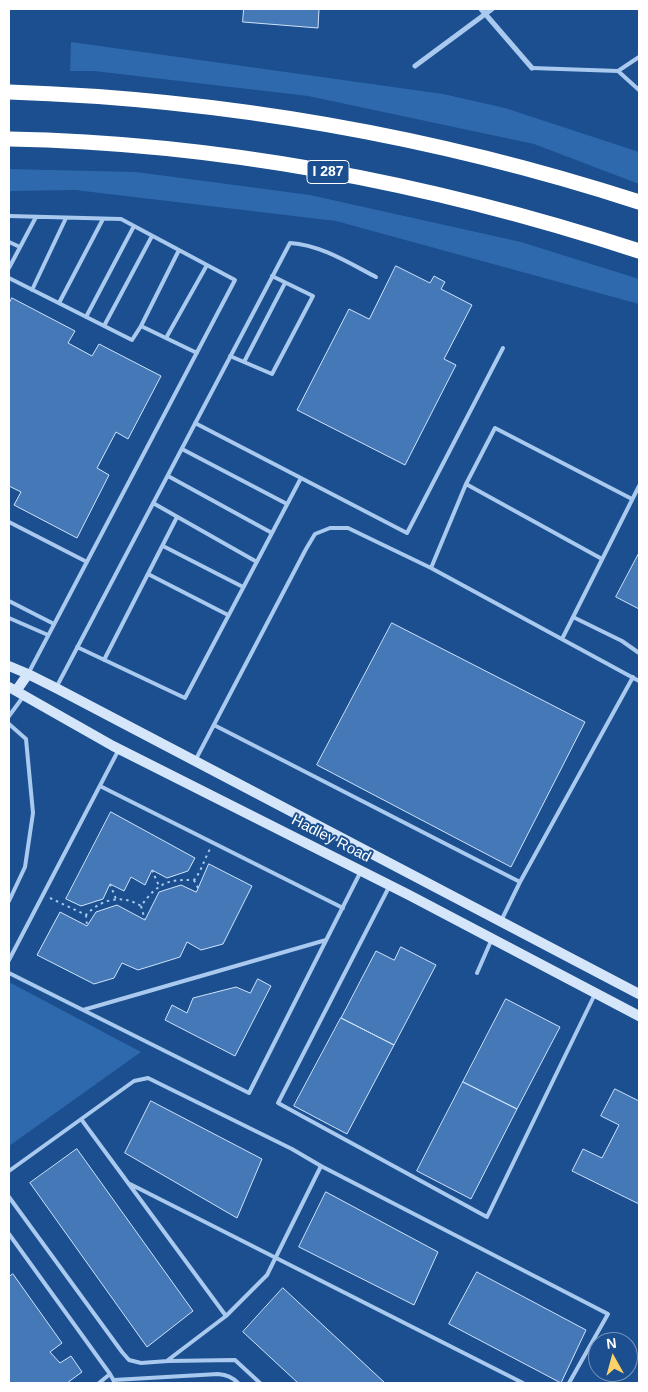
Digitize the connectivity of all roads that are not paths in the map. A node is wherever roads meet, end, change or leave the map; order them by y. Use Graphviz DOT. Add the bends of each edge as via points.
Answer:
graph roads {
  1 [pos="492,9"];
  2 [pos="483,11"];
  3 [pos="639,56"];
  4 [pos="415,66"];
  5 [pos="532,68"];
  6 [pos="618,71"];
  7 [pos="639,90"];
  8 [pos="9,92"];
  9 [pos="9,140"];
  10 [pos="639,202"];
  11 [pos="9,216"];
  12 [pos="36,217"];
  13 [pos="66,218"];
  14 [pos="103,219"];
  15 [pos="134,226"];
  16 [pos="152,236"];
  17 [pos="9,242"];
  18 [pos="20,247"];
  19 [pos="178,250"];
  20 [pos="639,251"];
  21 [pos="206,265"];
  22 [pos="9,268"];
  23 [pos="272,276"];
  24 [pos="376,277"];
  25 [pos="9,278"];
  26 [pos="285,283"];
  27 [pos="32,290"];
  28 [pos="59,303"];
  29 [pos="86,317"];
  30 [pos="104,326"];
  31 [pos="141,326"];
  32 [pos="166,338"];
  33 [pos="503,348"];
  34 [pos="197,353"];
  35 [pos="230,356"];
  36 [pos="244,362"];
  37 [pos="195,423"];
  38 [pos="182,449"];
  39 [pos="168,476"];
  40 [pos="301,478"];
  41 [pos="466,484"];
  42 [pos="639,486"];
  43 [pos="632,499"];
  44 [pos="153,503"];
  45 [pos="287,504"];
  46 [pos="178,517"];
  47 [pos="9,522"];
  48 [pos="272,534"];
  49 [pos="163,546"];
  50 [pos="602,559"];
  51 [pos="87,562"];
  52 [pos="257,562"];
  53 [pos="431,568"];
  54 [pos="148,574"];
  55 [pos="243,587"];
  56 [pos="9,600"];
  57 [pos="228,615"];
  58 [pos="573,617"];
  59 [pos="9,618"];
  60 [pos="54,624"];
  61 [pos="48,635"];
  62 [pos="562,639"];
  63 [pos="77,647"];
  64 [pos="639,653"];
  65 [pos="104,660"];
  66 [pos="9,666"];
  67 [pos="28,674"];
  68 [pos="633,677"];
  69 [pos="639,680"];
  70 [pos="56,688"];
  71 [pos="16,691"];
  72 [pos="9,716"];
  73 [pos="9,724"];
  74 [pos="214,725"];
  75 [pos="119,749"];
  76 [pos="195,761"];
  77 [pos="100,786"];
  78 [pos="361,871"];
  79 [pos="520,882"];
  80 [pos="390,885"];
  81 [pos="9,901"];
  82 [pos="342,908"];
  83 [pos="501,921"];
  84 [pos="492,939"];
  85 [pos="326,940"];
  86 [pos="9,960"];
  87 [pos="9,973"];
  88 [pos="477,973"];
  89 [pos="595,994"];
  90 [pos="639,994"];
  91 [pos="83,1010"];
  92 [pos="639,1016"];
  93 [pos="81,1119"];
  94 [pos="321,1166"];
  95 [pos="9,1171"];
  96 [pos="130,1184"];
  97 [pos="9,1197"];
  98 [pos="9,1234"];
  99 [pos="275,1258"];
  100 [pos="226,1316"];
  101 [pos="168,1361"];
  102 [pos="110,1374"];
  103 [pos="114,1382"];
  104 [pos="99,1383"];
  105 [pos="238,1383"];
  106 [pos="260,1383"];
  107 [pos="523,1383"];
  108 [pos="569,1383"];
  1 -- 2 [label="street"];
  2 -- 4 [label="street"];
  2 -- 5 [label="street"];
  3 -- 6 [label="lane"];
  5 -- 6 [label="lane"];
  6 -- 7 [label="lane"];
  8 -- 10 [label="highway" via="136,99 235,109 331,124 541,171"];
  9 -- 20 [label="highway, I 287" via="178,151 358,177 513,213"];
  11 -- 12 [label="lane"];
  12 -- 13 [label="lane"];
  12 -- 18 [label="lane"];
  13 -- 14 [label="lane"];
  13 -- 27 [label="lane"];
  14 -- 15 [label="lane" via="121,219"];
  14 -- 28 [label="lane"];
  15 -- 16 [label="lane"];
  15 -- 29 [label="lane"];
  16 -- 19 [label="lane"];
  16 -- 30 [label="lane"];
  17 -- 18 [label="lane"];
  18 -- 22 [label="lane"];
  19 -- 21 [label="lane"];
  19 -- 31 [label="lane"];
  21 -- 32 [label="lane"];
  21 -- 34 [label="lane" via="236,280"];
  23 -- 24 [label="lane" via="290,242 323,250"];
  23 -- 26 [label="lane"];
  23 -- 35 [label="lane"];
  25 -- 27 [label="lane"];
  26 -- 36 [label="lane"];
  26 -- 36 [label="lane" via="313,296 272,374"];
  27 -- 28 [label="lane"];
  28 -- 29 [label="lane"];
  29 -- 30 [label="lane"];
  30 -- 31 [label="lane" via="132,340"];
  31 -- 32 [label="lane"];
  32 -- 34 [label="lane"];
  33 -- 40 [label="lane" via="407,533"];
  34 -- 51 [label="lane"];
  35 -- 36 [label="lane"];
  35 -- 37 [label="lane"];
  37 -- 38 [label="lane"];
  37 -- 40 [label="lane"];
  38 -- 39 [label="lane"];
  38 -- 45 [label="lane"];
  39 -- 44 [label="lane"];
  39 -- 48 [label="lane"];
  40 -- 45 [label="lane"];
  41 -- 43 [label="lane" via="495,428"];
  41 -- 50 [label="lane"];
  41 -- 53 [label="lane"];
  42 -- 43 [label="lane"];
  43 -- 50 [label="lane"];
  44 -- 46 [label="lane"];
  44 -- 63 [label="lane"];
  45 -- 48 [label="lane"];
  46 -- 49 [label="lane"];
  46 -- 52 [label="lane"];
  47 -- 51 [label="lane"];
  48 -- 52 [label="lane"];
  49 -- 54 [label="lane"];
  49 -- 55 [label="lane"];
  50 -- 58 [label="lane"];
  51 -- 60 [label="lane"];
  52 -- 55 [label="lane"];
  53 -- 62 [label="lane"];
  53 -- 74 [label="lane" via="348,528 330,528 315,534"];
  54 -- 57 [label="lane"];
  54 -- 65 [label="lane"];
  55 -- 57 [label="lane"];
  56 -- 60 [label="lane"];
  57 -- 65 [label="lane" via="184,698"];
  58 -- 62 [label="lane"];
  58 -- 64 [label="lane"];
  59 -- 61 [label="lane"];
  60 -- 61 [label="lane"];
  61 -- 67 [label="lane"];
  62 -- 68 [label="lane"];
  63 -- 65 [label="lane"];
  63 -- 70 [label="lane"];
  66 -- 67 [label="main road, Hadley Road"];
  67 -- 70 [label="main road, Hadley Road"];
  67 -- 71 [label="main road"];
  68 -- 69 [label="lane"];
  68 -- 79 [label="lane"];
  70 -- 76 [label="main road, Hadley Road"];
  71 -- 72 [label="lane"];
  71 -- 75 [label="main road, Hadley Road"];
  73 -- 81 [label="lane" via="26,739 33,813 25,867"];
  74 -- 76 [label="lane"];
  74 -- 79 [label="lane"];
  75 -- 77 [label="lane"];
  75 -- 78 [label="main road, Hadley Road"];
  76 -- 83 [label="main road, Hadley Road"];
  77 -- 82 [label="lane"];
  77 -- 86 [label="lane"];
  78 -- 80 [label="main road, Hadley Road"];
  78 -- 82 [label="lane"];
  79 -- 83 [label="lane"];
  80 -- 84 [label="main road, Hadley Road"];
  80 -- 89 [label="lane" via="278,1102 487,1217"];
  82 -- 85 [label="lane"];
  83 -- 90 [label="main road, Hadley Road"];
  84 -- 88 [label="lane"];
  84 -- 89 [label="main road, Hadley Road"];
  85 -- 91 [label="lane"];
  85 -- 91 [label="lane" via="249,1093"];
  87 -- 91 [label="lane"];
  89 -- 92 [label="main road, Hadley Road"];
  93 -- 94 [label="lane" via="134,1081 148,1078"];
  93 -- 95 [label="lane"];
  93 -- 96 [label="lane"];
  94 -- 99 [label="lane"];
  94 -- 108 [label="lane" via="608,1314"];
  96 -- 99 [label="lane"];
  96 -- 100 [label="lane"];
  97 -- 101 [label="lane" via="122,1352 130,1360 141,1363"];
  98 -- 102 [label="lane"];
  99 -- 100 [label="lane" via="267,1275"];
  99 -- 107 [label="lane"];
  100 -- 101 [label="lane"];
  101 -- 106 [label="lane" via="235,1360"];
  102 -- 103 [label="lane"];
  102 -- 104 [label="lane"];
  103 -- 105 [label="lane" via="226,1374"];
}
